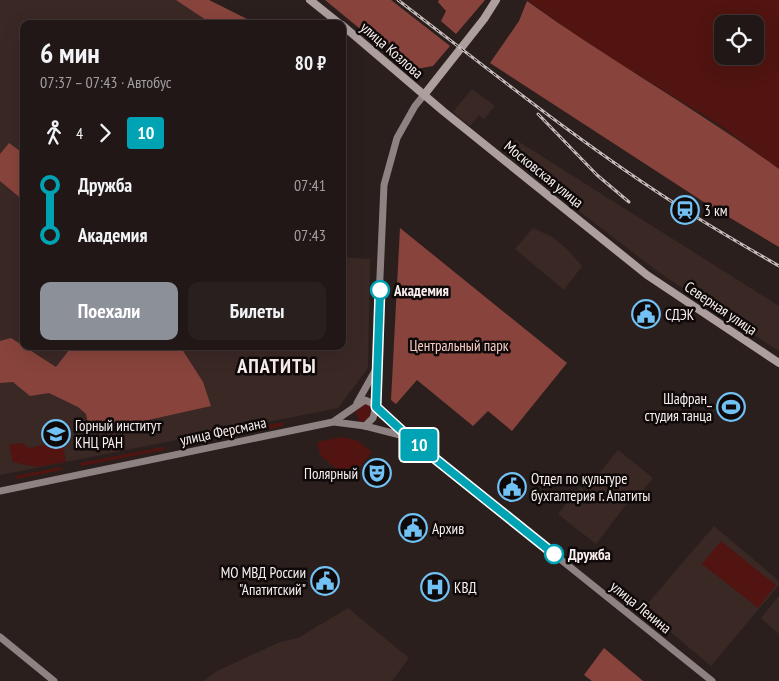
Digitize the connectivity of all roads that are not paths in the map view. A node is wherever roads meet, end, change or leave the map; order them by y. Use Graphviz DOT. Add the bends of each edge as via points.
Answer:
graph roads {
  1 [pos="310,0"];
  2 [pos="496,0"];
  3 [pos="335,20"];
  4 [pos="346,29"];
  5 [pos="424,95"];
  6 [pos="647,275"];
  7 [pos="779,363"];
  8 [pos="376,368"];
  9 [pos="357,403"];
  10 [pos="376,406"];
  11 [pos="352,409"];
  12 [pos="333,422"];
  13 [pos="362,426"];
  14 [pos="413,441"];
  15 [pos="0,491"];
  16 [pos="0,636"];
  17 [pos="54,681"];
  18 [pos="712,681"];
  1 -- 3 [label="main road, улица Козлова"];
  2 -- 5 [label="main road"];
  4 -- 5 [label="main road, улица Козлова"];
  5 -- 6 [label="main road, Московская улица"];
  5 -- 8 [label="street" via="397,138 384,185"];
  6 -- 7 [label="main road, Северная улица"];
  8 -- 9 [label="street"];
  8 -- 10 [label="street"];
  9 -- 10 [label="street" via="364,400"];
  9 -- 11 [label="street"];
  10 -- 13 [label="street" via="373,418"];
  10 -- 14 [label="street, улица Ленина"];
  11 -- 12 [label="street, улица Ферсмана"];
  11 -- 13 [label="street" via="353,422"];
  12 -- 13 [label="street, улица Ферсмана"];
  12 -- 15 [label="street, улица Ферсмана"];
  13 -- 14 [label="street, улица Ленина" via="397,433"];
  14 -- 18 [label="street, улица Ленина"];
  16 -- 17 [label="street"];
}
